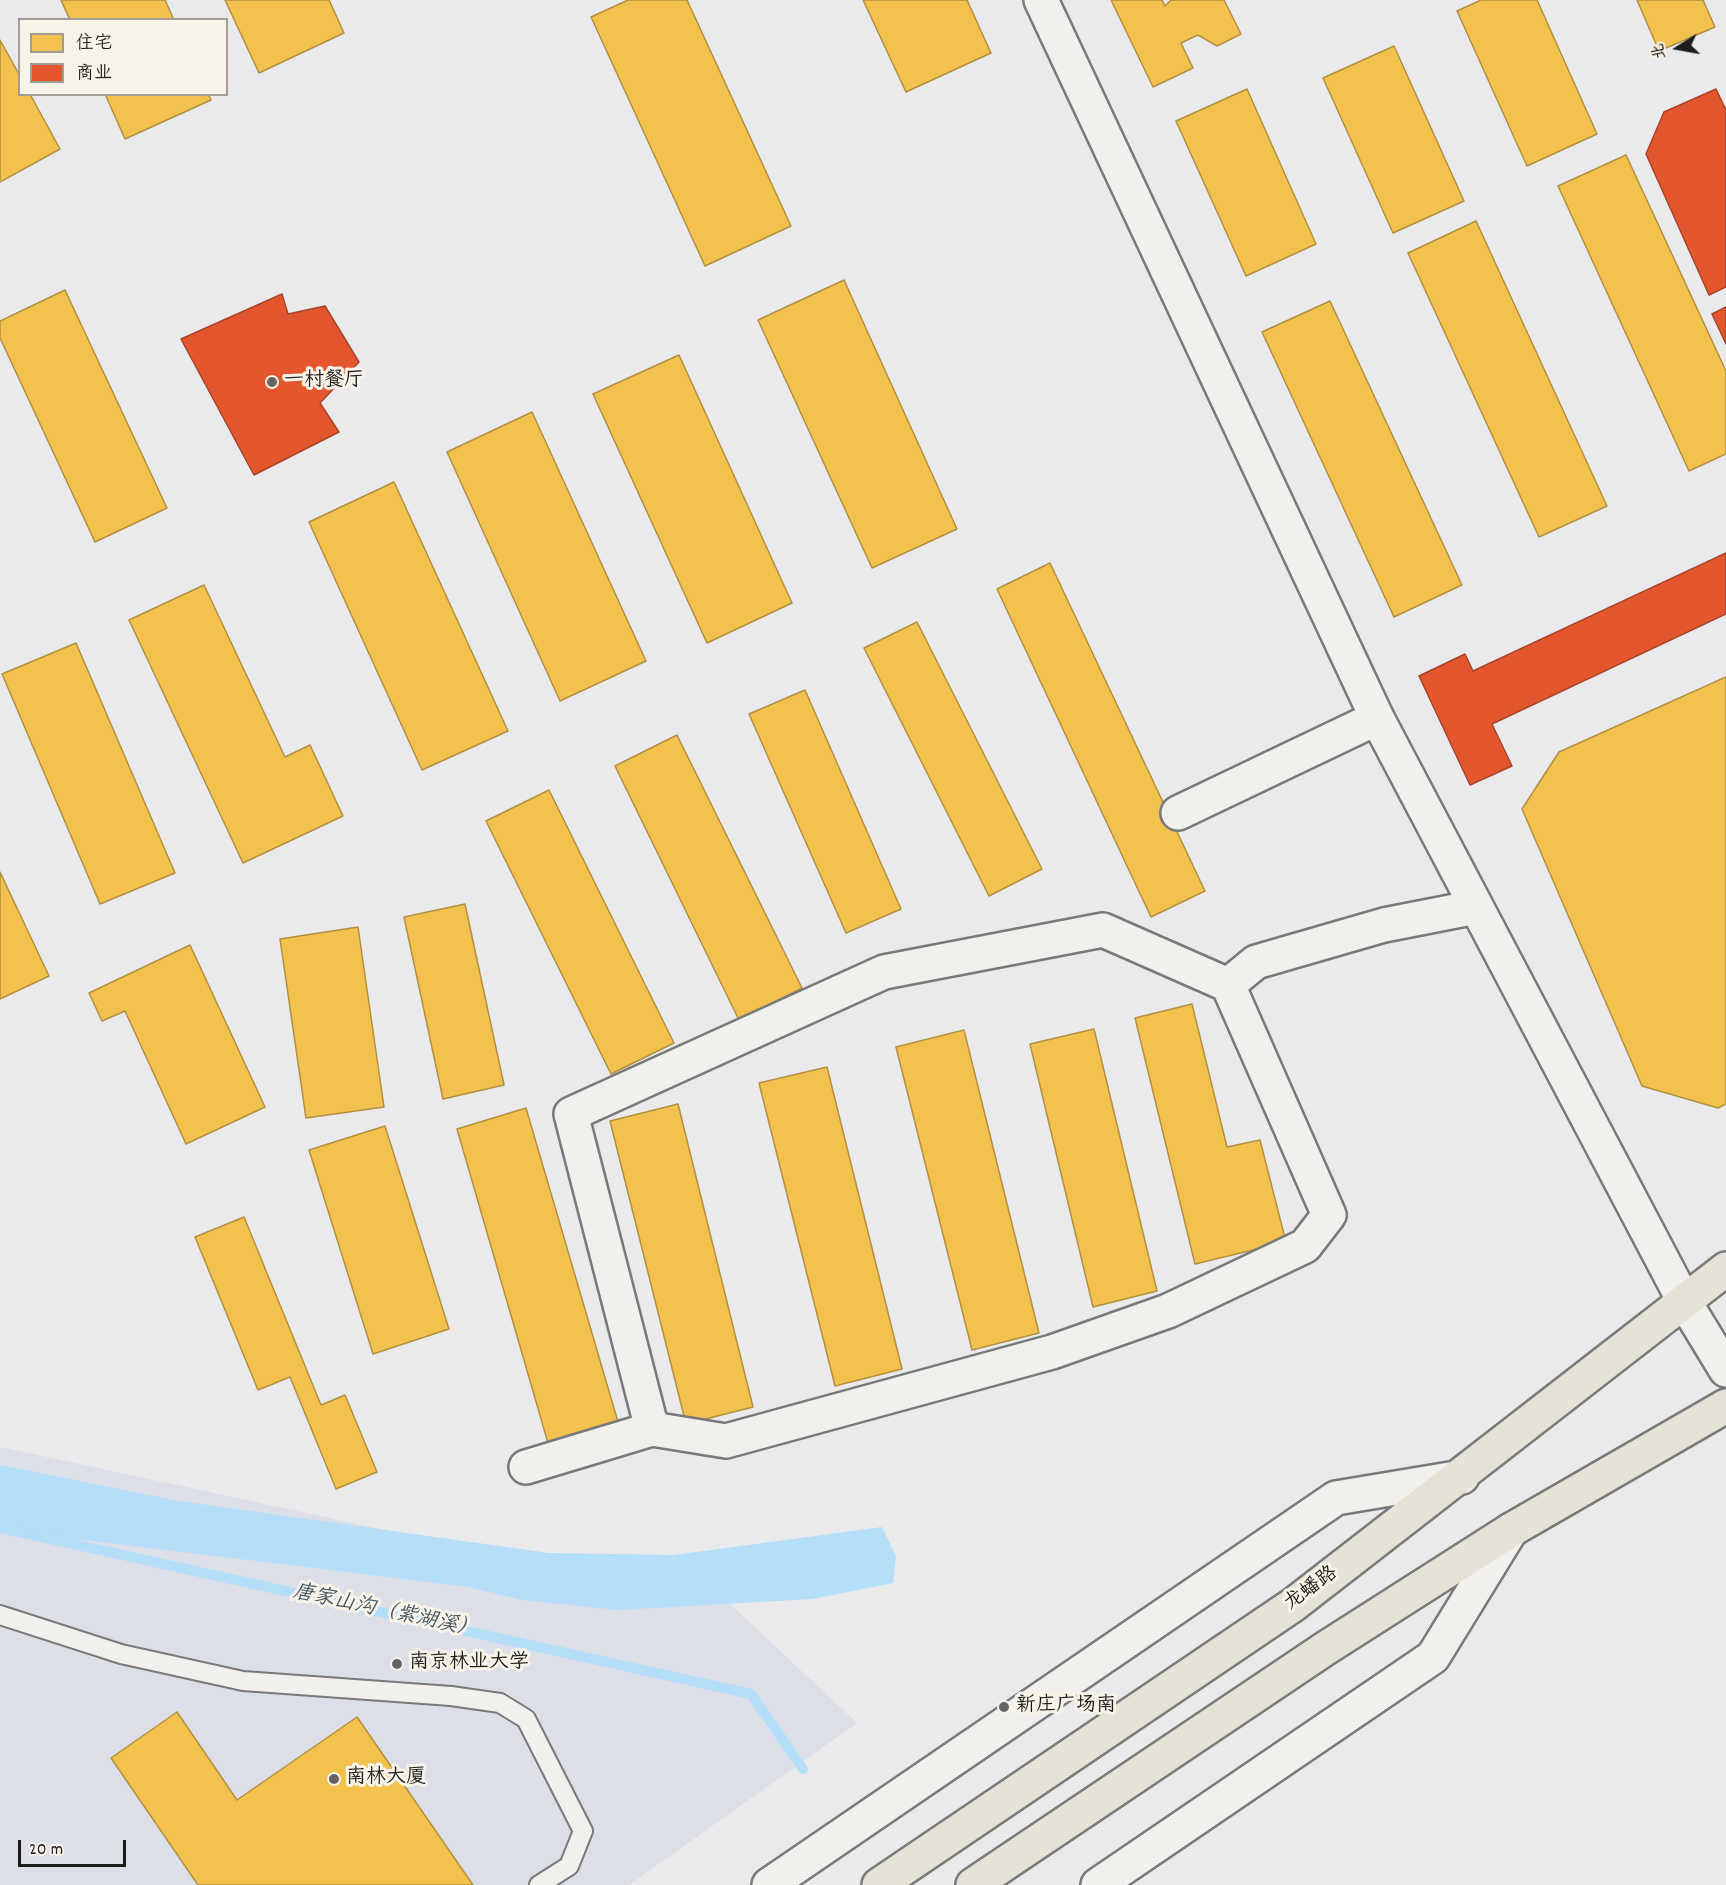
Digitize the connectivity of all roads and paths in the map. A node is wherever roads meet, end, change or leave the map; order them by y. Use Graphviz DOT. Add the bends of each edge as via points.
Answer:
graph roads {
  1 [pos="1041,0"];
  2 [pos="1377,718"];
  3 [pos="1178,813"];
  4 [pos="1476,907"];
  5 [pos="1228,985"];
  6 [pos="1726,1269"];
  7 [pos="1684,1301"];
  8 [pos="1726,1370"];
  9 [pos="1726,1406"];
  10 [pos="652,1429"];
  11 [pos="526,1467"];
  12 [pos="1462,1477"];
  13 [pos="1511,1530"];
  14 [pos="0,1615"];
  15 [pos="539,1885"];
  16 [pos="770,1885"];
  17 [pos="879,1885"];
  18 [pos="973,1885"];
  19 [pos="1098,1885"];
  1 -- 2 [label="street"];
  2 -- 3 [label="street"];
  2 -- 4 [label="street"];
  4 -- 5 [label="street" via="1384,925 1256,962"];
  4 -- 7 [label="street"];
  5 -- 10 [label="street" via="1329,1215 1305,1246 1168,1311 1052,1352 726,1441"];
  5 -- 10 [label="street" via="1103,930 884,972 571,1114"];
  6 -- 7 [label="main road, 龙蟠路"];
  7 -- 8 [label="street"];
  7 -- 12 [label="main road, 龙蟠路"];
  9 -- 13 [label="main road"];
  10 -- 11 [label="street"];
  12 -- 16 [label="street" via="1336,1498"];
  12 -- 17 [label="main road, 龙蟠路" via="1293,1605"];
  13 -- 18 [label="main road"];
  13 -- 19 [label="street" via="1433,1657"];
  14 -- 15 [label="lane" via="121,1654 243,1681 500,1703 526,1719 583,1831 569,1866"];
}
